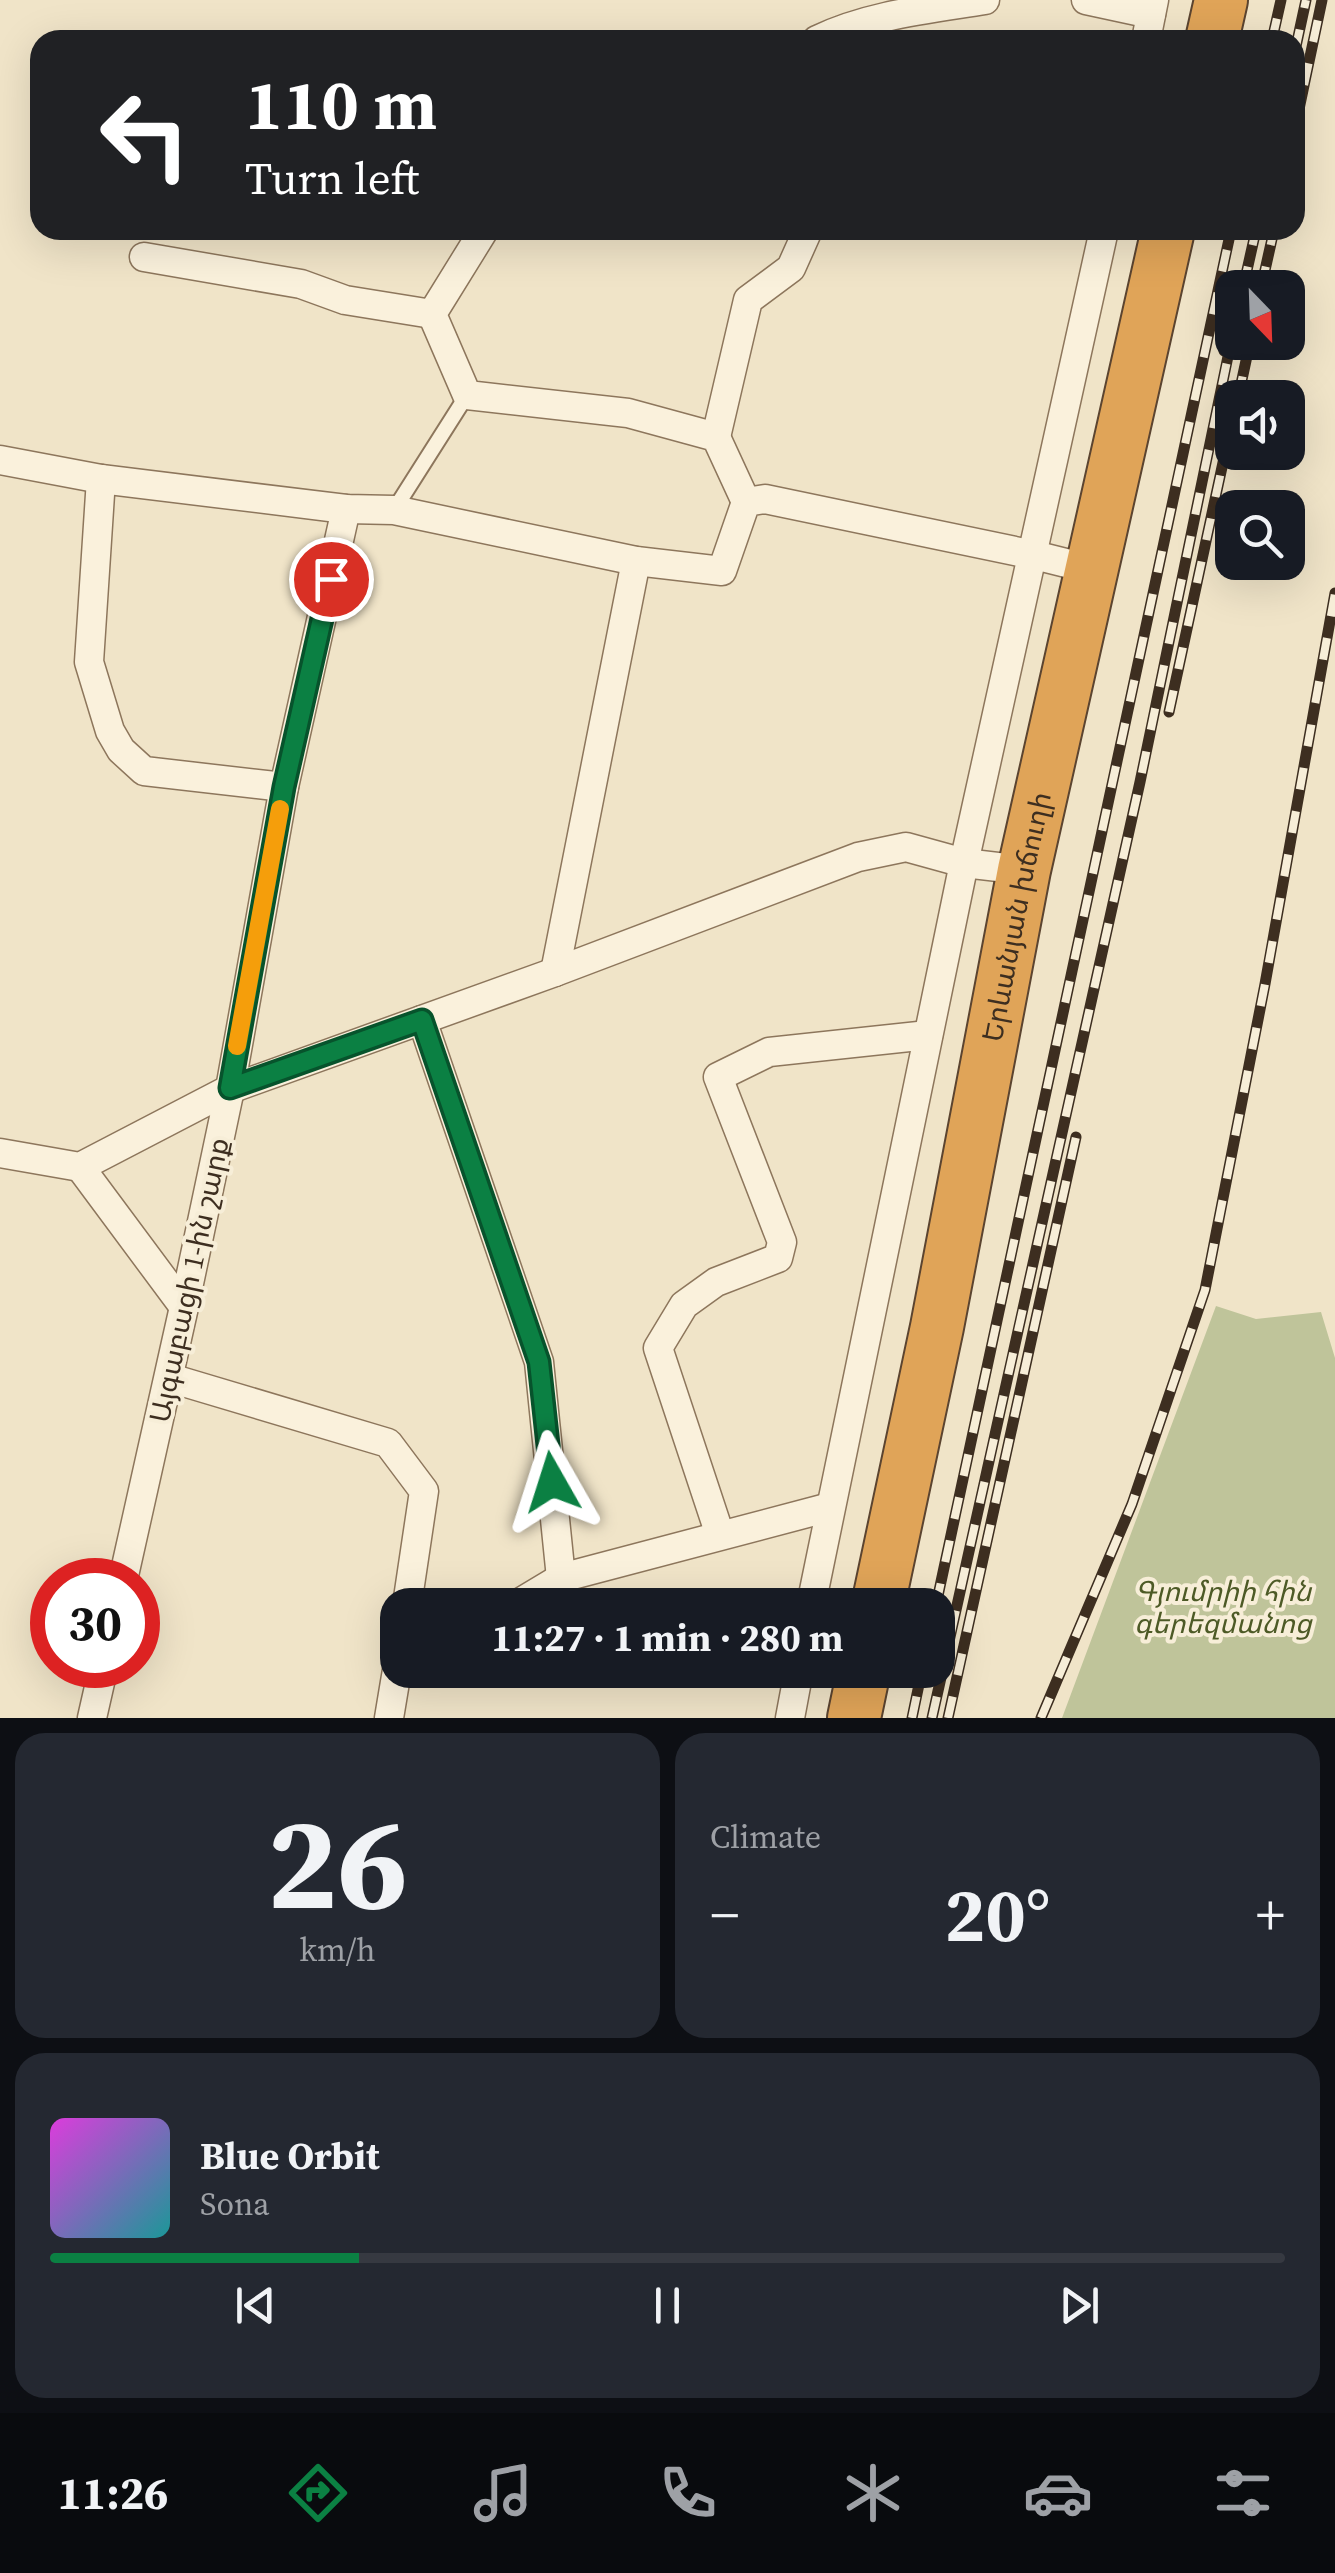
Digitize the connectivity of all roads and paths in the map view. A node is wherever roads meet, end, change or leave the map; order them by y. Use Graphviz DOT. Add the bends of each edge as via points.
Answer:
graph roads {
  1 [pos="985,0"];
  2 [pos="1086,0"];
  3 [pos="1221,0"];
  4 [pos="1150,18"];
  5 [pos="841,30"];
  6 [pos="1214,30"];
  7 [pos="478,240"];
  8 [pos="804,240"];
  9 [pos="1102,240"];
  10 [pos="1166,240"];
  11 [pos="144,257"];
  12 [pos="432,314"];
  13 [pos="467,395"];
  14 [pos="716,438"];
  15 [pos="0,460"];
  16 [pos="102,478"];
  17 [pos="746,502"];
  18 [pos="346,509"];
  19 [pos="394,510"];
  20 [pos="1034,555"];
  21 [pos="636,561"];
  22 [pos="1090,569"];
  23 [pos="284,787"];
  24 [pos="964,863"];
  25 [pos="1024,870"];
  26 [pos="555,972"];
  27 [pos="422,1020"];
  28 [pos="928,1034"];
  29 [pos="230,1088"];
  30 [pos="0,1153"];
  31 [pos="80,1168"];
  32 [pos="184,1307"];
  33 [pos="170,1378"];
  34 [pos="830,1507"];
  35 [pos="720,1535"];
  36 [pos="128,1558"];
  37 [pos="561,1578"];
  38 [pos="410,1588"];
  39 [pos="544,1588"];
  40 [pos="814,1588"];
  41 [pos="882,1588"];
  42 [pos="99,1688"];
  43 [pos="396,1688"];
  44 [pos="796,1688"];
  45 [pos="860,1688"];
  46 [pos="92,1718"];
  47 [pos="389,1718"];
  48 [pos="790,1718"];
  49 [pos="854,1718"];
  1 -- 5 [label="street"];
  2 -- 4 [label="street"];
  3 -- 6 [label="highway"];
  7 -- 12 [label="street"];
  8 -- 14 [label="street" via="791,268 748,300"];
  9 -- 20 [label="street"];
  10 -- 22 [label="highway, Երևանյան խճուղի"];
  11 -- 12 [label="street"];
  12 -- 13 [label="street"];
  13 -- 14 [label="street" via="628,413"];
  13 -- 19 [label="lane"];
  14 -- 17 [label="street"];
  15 -- 16 [label="street"];
  16 -- 18 [label="street"];
  16 -- 23 [label="street" via="89,662 121,750 144,770"];
  17 -- 20 [label="street" via="765,500"];
  17 -- 21 [label="street" via="722,571"];
  18 -- 19 [label="street"];
  18 -- 23 [label="street, Այգաբացի 1-ին շարք"];
  19 -- 21 [label="street"];
  20 -- 22 [label="street"];
  20 -- 24 [label="street"];
  21 -- 26 [label="street"];
  22 -- 25 [label="highway, Երևանյան խճուղի"];
  23 -- 29 [label="street, Այգաբացի 1-ին շարք"];
  24 -- 25 [label="street"];
  24 -- 26 [label="street" via="906,847 858,857"];
  24 -- 28 [label="street"];
  25 -- 41 [label="highway, Երևանյան խճուղի"];
  26 -- 27 [label="street"];
  27 -- 29 [label="street"];
  27 -- 37 [label="street" via="539,1362"];
  28 -- 34 [label="street"];
  28 -- 35 [label="street" via="769,1052 718,1077 782,1242 778,1258 716,1282 684,1305 658,1348"];
  29 -- 31 [label="street"];
  29 -- 32 [label="street, Այգաբացի 1-ին շարք"];
  30 -- 31 [label="street"];
  31 -- 32 [label="street"];
  32 -- 33 [label="street, Այգաբացի 1-ին շարք"];
  33 -- 36 [label="street, Այգաբացի 1-ին շարք"];
  33 -- 38 [label="street" via="388,1442 424,1491"];
  34 -- 35 [label="street"];
  34 -- 40 [label="street"];
  35 -- 37 [label="street"];
  37 -- 39 [label="street"];
  42 -- 46 [label="street"];
  43 -- 47 [label="street"];
  44 -- 48 [label="street"];
  45 -- 49 [label="highway"];
}
